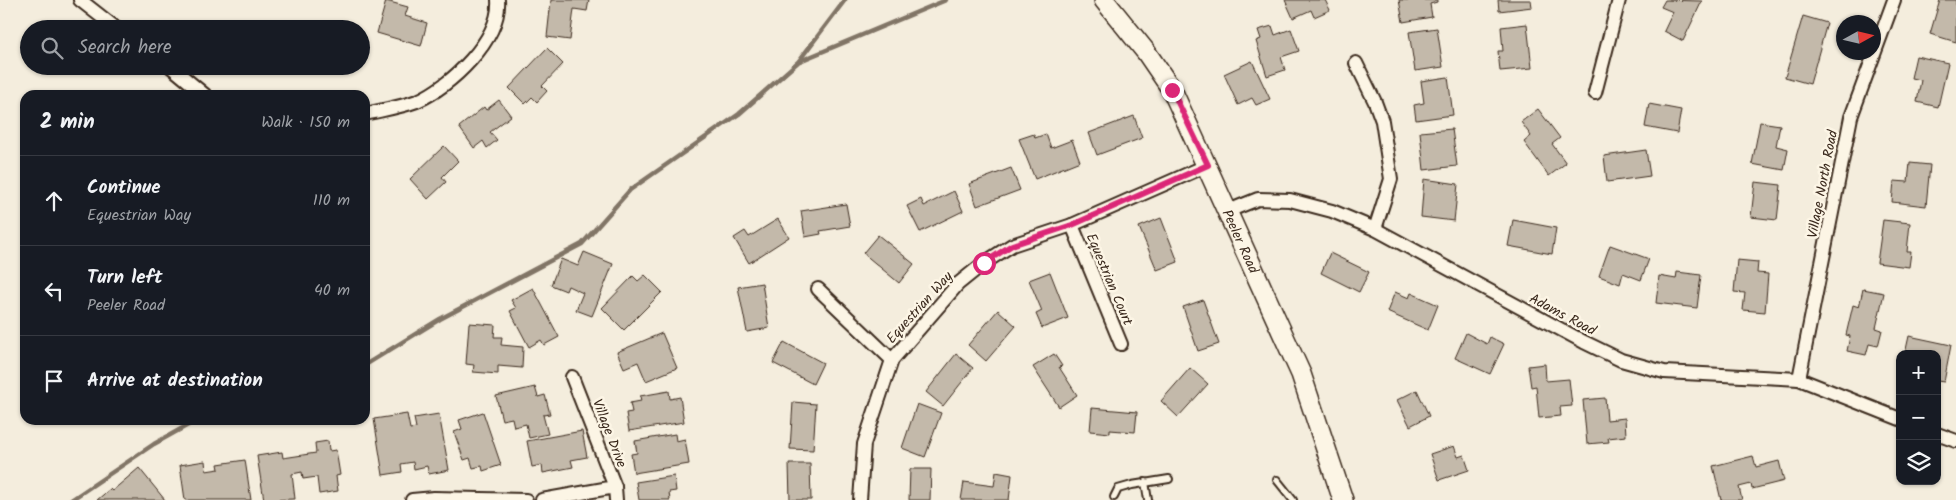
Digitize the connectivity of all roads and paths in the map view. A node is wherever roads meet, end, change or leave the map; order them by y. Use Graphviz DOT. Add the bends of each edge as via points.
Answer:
graph roads {
  1 [pos="498,0"];
  2 [pos="1104,0"];
  3 [pos="1618,0"];
  4 [pos="1894,0"];
  5 [pos="86,2"];
  6 [pos="107,20"];
  7 [pos="1356,63"];
  8 [pos="181,75"];
  9 [pos="199,90"];
  10 [pos="1595,93"];
  11 [pos="370,113"];
  12 [pos="1208,165"];
  13 [pos="1228,212"];
  14 [pos="1072,225"];
  15 [pos="1375,230"];
  16 [pos="818,289"];
  17 [pos="1121,344"];
  18 [pos="892,360"];
  19 [pos="572,377"];
  20 [pos="1799,378"];
  21 [pos="1896,417"];
  22 [pos="1941,435"];
  23 [pos="1956,441"];
  24 [pos="1169,479"];
  25 [pos="1277,480"];
  26 [pos="1145,482"];
  27 [pos="615,494"];
  28 [pos="1114,497"];
  29 [pos="412,500"];
  30 [pos="526,500"];
  31 [pos="542,500"];
  32 [pos="860,500"];
  33 [pos="1148,500"];
  34 [pos="1293,500"];
  35 [pos="1343,500"];
  1 -- 11 [label="street" via="488,36 466,66 437,90 416,101"];
  2 -- 12 [label="street, Peeler Road" via="1172,90"];
  3 -- 10 [label="street"];
  4 -- 20 [label="street, Village North Road" via="1851,116"];
  5 -- 6 [label="street"];
  7 -- 15 [label="street" via="1382,122 1391,180"];
  8 -- 9 [label="street"];
  12 -- 13 [label="street, Peeler Road"];
  12 -- 14 [label="street, Equestrian Way"];
  13 -- 15 [label="street, Adams Road" via="1258,199 1290,200 1332,211"];
  13 -- 35 [label="street, Peeler Road" via="1302,374"];
  14 -- 17 [label="street, Equestrian Court"];
  14 -- 18 [label="street, Equestrian Way" via="1012,245 984,263 958,284"];
  15 -- 20 [label="street, Adams Road" via="1621,360 1664,372"];
  16 -- 18 [label="street"];
  18 -- 32 [label="street, Equestrian Way" via="864,444"];
  19 -- 27 [label="street, Village Drive"];
  20 -- 21 [label="street, Adams Road"];
  22 -- 23 [label="street"];
  24 -- 26 [label="lane"];
  25 -- 34 [label="lane"];
  26 -- 28 [label="lane" via="1118,489"];
  26 -- 33 [label="lane"];
  27 -- 31 [label="street"];
  29 -- 30 [label="street"];
}
